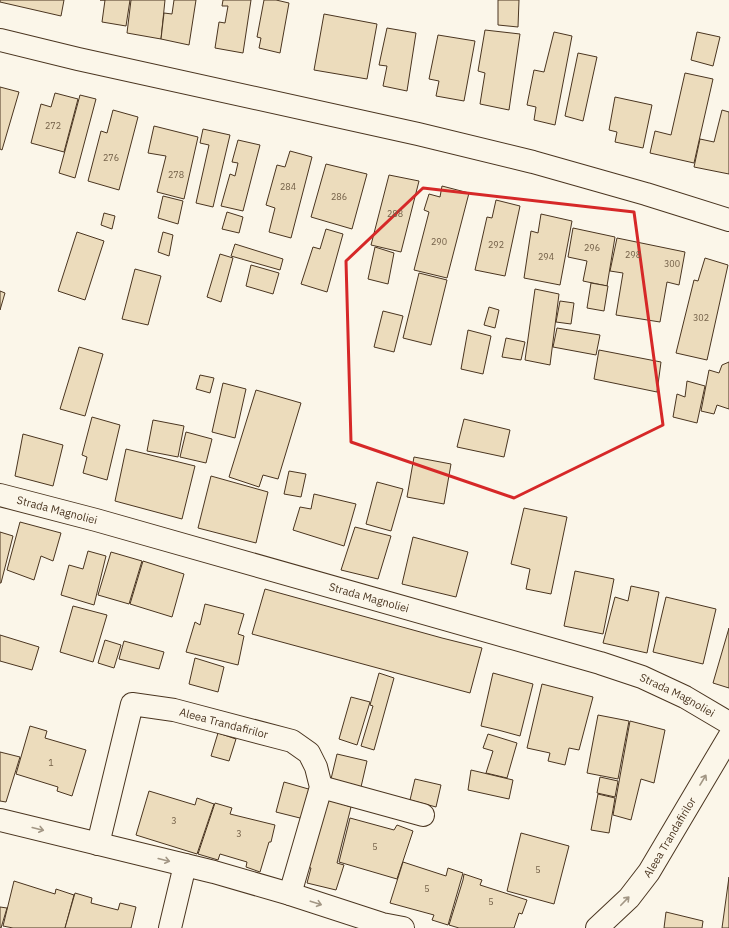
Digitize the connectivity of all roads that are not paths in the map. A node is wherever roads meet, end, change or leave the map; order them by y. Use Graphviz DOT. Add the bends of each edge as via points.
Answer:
graph roads {
  1 [pos="0,40"];
  2 [pos="729,220"];
  3 [pos="0,495"];
  4 [pos="729,723"];
  5 [pos="729,737"];
  6 [pos="321,786"];
  7 [pos="423,815"];
  8 [pos="0,820"];
  9 [pos="98,844"];
  10 [pos="185,865"];
  11 [pos="290,894"];
  12 [pos="389,927"];
  13 [pos="170,928"];
  14 [pos="597,928"];
  1 -- 2 [label="street" via="533,162"];
  3 -- 4 [label="street, Strada Magnoliei" via="600,662 686,697"];
  14 -- 5 [label="street, Aleea Trandafirilor, one-way" via="629,898 649,872"];
  6 -- 7 [label="street"];
  6 -- 9 [label="street, Aleea Trandafirilor" via="316,766 309,753 292,741 174,710 132,704"];
  6 -- 11 [label="street"];
  8 -- 9 [label="street, one-way"];
  9 -- 10 [label="street, one-way"];
  10 -- 11 [label="street"];
  10 -- 13 [label="street"];
  11 -- 12 [label="street, one-way"];
}
